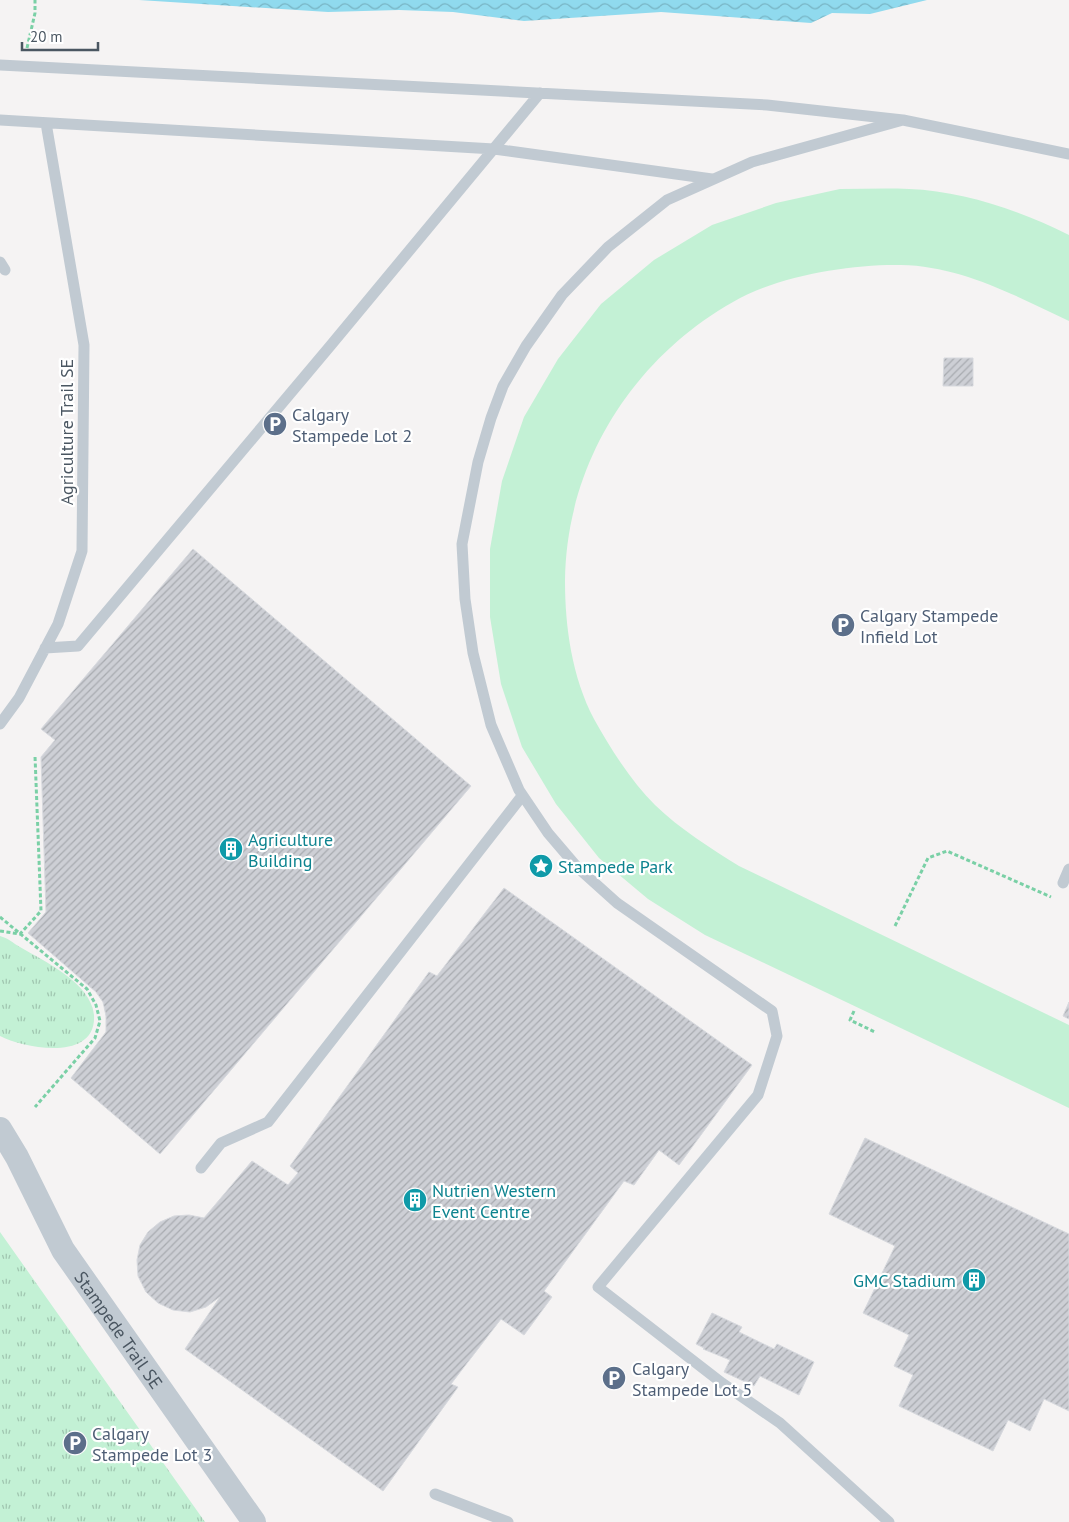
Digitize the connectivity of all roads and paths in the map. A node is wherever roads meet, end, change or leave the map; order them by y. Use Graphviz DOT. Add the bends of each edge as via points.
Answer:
graph roads {
  1 [pos="35,0"];
  2 [pos="0,65"];
  3 [pos="23,66"];
  4 [pos="540,93"];
  5 [pos="0,120"];
  6 [pos="903,120"];
  7 [pos="46,123"];
  8 [pos="494,149"];
  9 [pos="1069,154"];
  10 [pos="712,180"];
  11 [pos="45,648"];
  12 [pos="0,724"];
  13 [pos="35,756"];
  14 [pos="522,796"];
  15 [pos="1069,869"];
  16 [pos="1063,883"];
  17 [pos="0,917"];
  18 [pos="895,926"];
  19 [pos="0,931"];
  20 [pos="20,934"];
  21 [pos="854,1011"];
  22 [pos="875,1032"];
  23 [pos="36,1107"];
  24 [pos="0,1128"];
  25 [pos="201,1168"];
  26 [pos="435,1494"];
  27 [pos="254,1522"];
  28 [pos="508,1522"];
  29 [pos="889,1522"];
  1 -- 3 [label="path" via="35,14"];
  2 -- 3 [label="lane"];
  3 -- 4 [label="lane"];
  4 -- 6 [label="lane" via="767,105"];
  4 -- 8 [label="lane"];
  5 -- 7 [label="lane"];
  6 -- 9 [label="lane"];
  6 -- 10 [label="lane" via="752,162"];
  7 -- 8 [label="lane"];
  7 -- 11 [label="lane, Agriculture Trail SE" via="76,287 84,345 84,378 82,551 58,624"];
  8 -- 10 [label="lane"];
  8 -- 11 [label="lane" via="78,646"];
  10 -- 14 [label="lane" via="667,200 608,247 562,295 526,346 503,386 491,418 478,462 462,544 464,599 473,653 492,726"];
  11 -- 12 [label="lane, Agriculture Trail SE" via="19,698"];
  13 -- 20 [label="path" via="41,911"];
  14 -- 25 [label="lane" via="268,1122 221,1143"];
  14 -- 29 [label="lane" via="577,867 617,903 772,1010 778,1036 758,1096 598,1287 722,1384 780,1423"];
  15 -- 16 [label="lane"];
  16 -- 18 [label="path" via="1053,897 1047,897 947,851 928,858"];
  17 -- 20 [label="path"];
  19 -- 20 [label="path"];
  20 -- 23 [label="path" via="87,989 100,1021 95,1038"];
  21 -- 22 [label="path" via="850,1020"];
  24 -- 27 [label="street, Stampede Trail SE" via="62,1250"];
  26 -- 28 [label="lane"];
}
